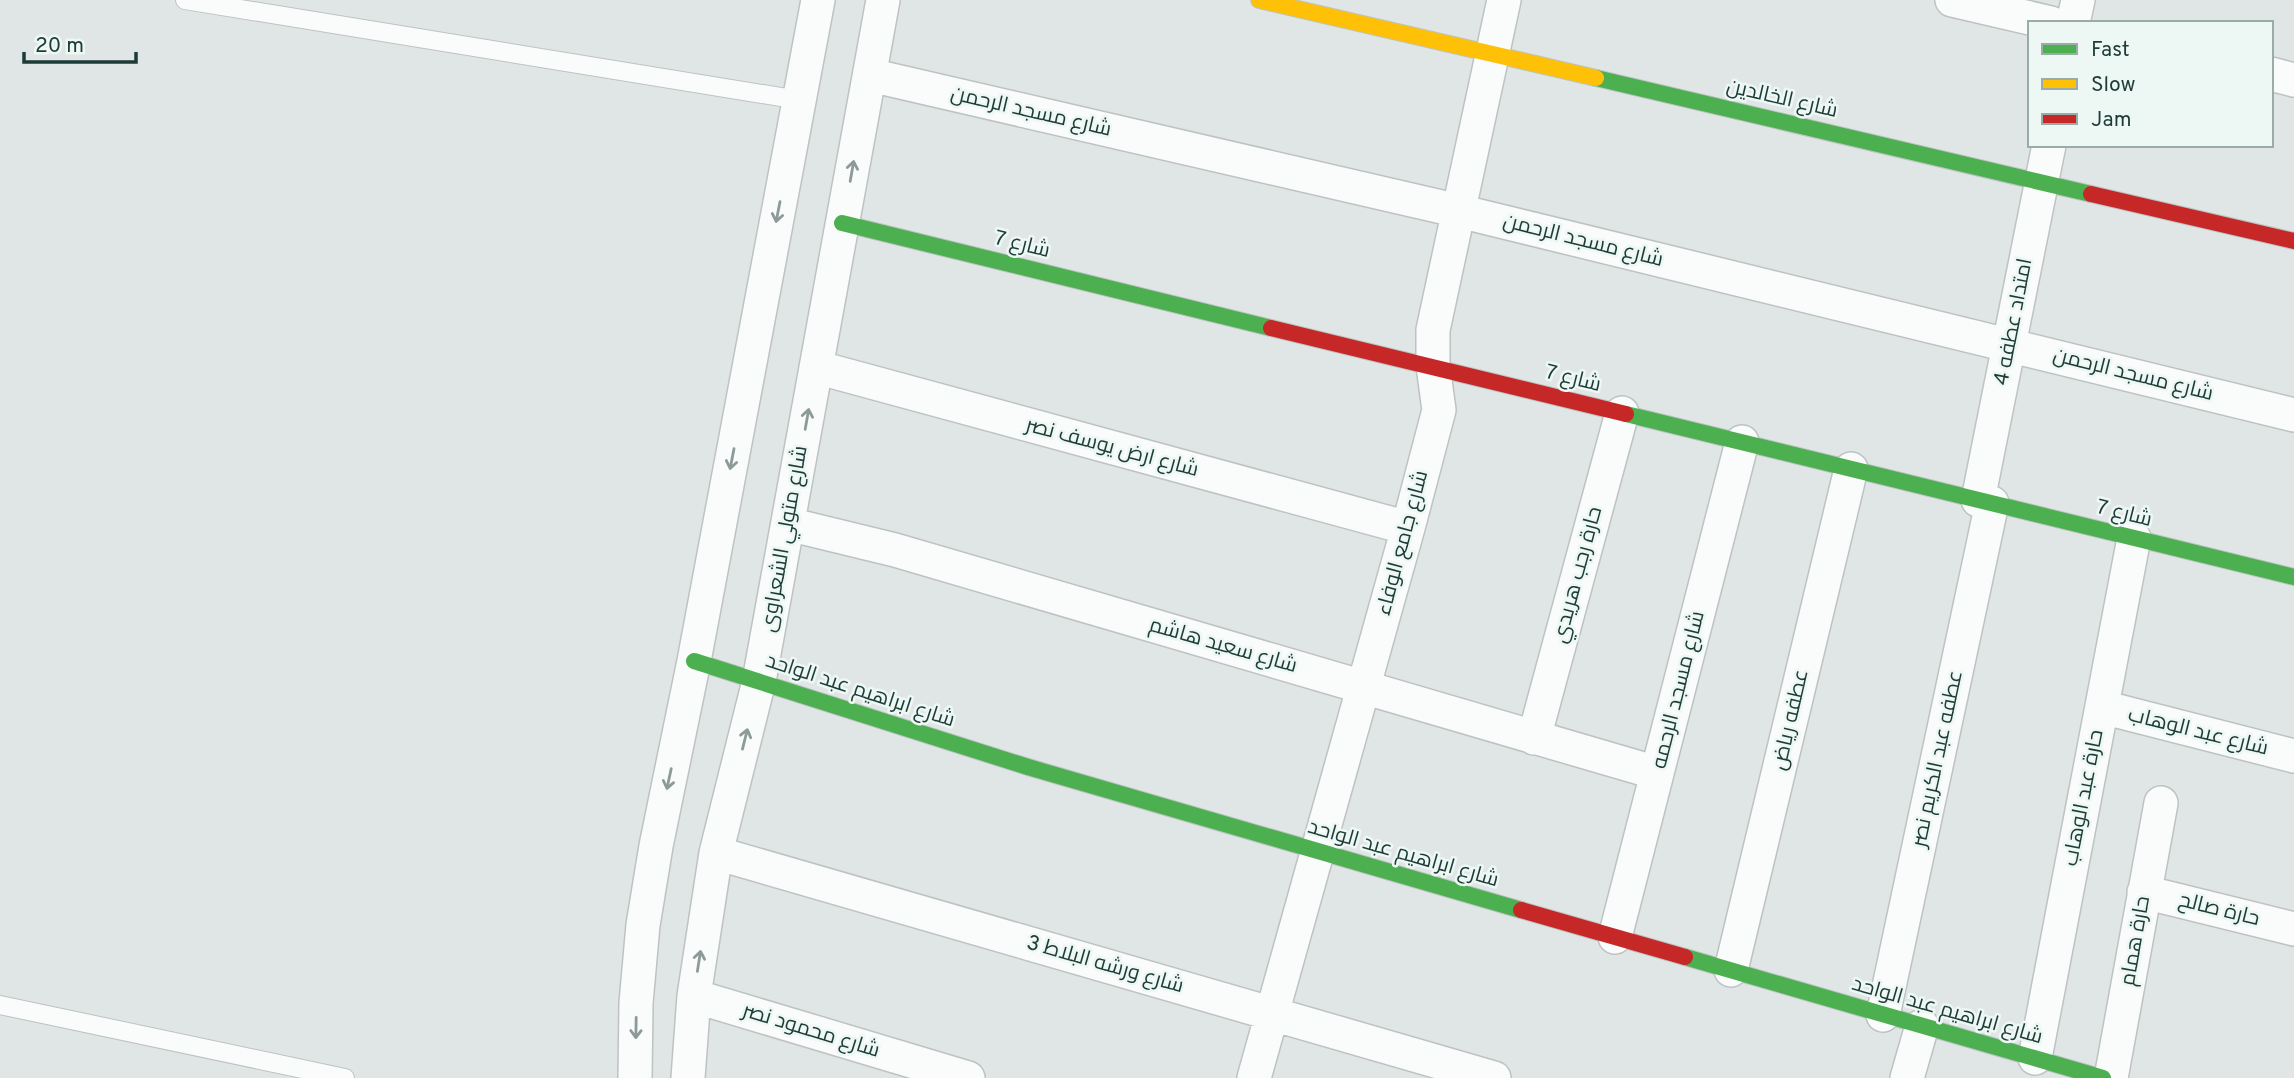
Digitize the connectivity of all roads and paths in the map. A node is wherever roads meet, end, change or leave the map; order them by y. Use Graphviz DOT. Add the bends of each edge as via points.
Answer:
graph roads {
  1 [pos="186,0"];
  2 [pos="818,0"];
  3 [pos="883,0"];
  4 [pos="1259,0"];
  5 [pos="1504,0"];
  6 [pos="1952,0"];
  7 [pos="2078,0"];
  8 [pos="2042,21"];
  9 [pos="2073,21"];
  10 [pos="1493,53"];
  11 [pos="870,75"];
  12 [pos="2273,75"];
  13 [pos="2294,80"];
  14 [pos="800,100"];
  15 [pos="2049,147"];
  16 [pos="2042,181"];
  17 [pos="1460,211"];
  18 [pos="842,223"];
  19 [pos="2294,240"];
  20 [pos="2009,345"];
  21 [pos="1433,366"];
  22 [pos="816,367"];
  23 [pos="1622,413"];
  24 [pos="2294,415"];
  25 [pos="1742,442"];
  26 [pos="1851,469"];
  27 [pos="1985,501"];
  28 [pos="788,524"];
  29 [pos="1408,528"];
  30 [pos="2134,538"];
  31 [pos="2294,577"];
  32 [pos="694,661"];
  33 [pos="759,681"];
  34 [pos="1364,687"];
  35 [pos="2102,707"];
  36 [pos="1534,738"];
  37 [pos="2294,757"];
  38 [pos="1657,773"];
  39 [pos="2161,803"];
  40 [pos="1318,851"];
  41 [pos="716,853"];
  42 [pos="2144,892"];
  43 [pos="2294,929"];
  44 [pos="1615,937"];
  45 [pos="1731,970"];
  46 [pos="694,996"];
  47 [pos="0,1005"];
  48 [pos="1272,1013"];
  49 [pos="1883,1015"];
  50 [pos="1922,1026"];
  51 [pos="2035,1058"];
  52 [pos="345,1078"];
  53 [pos="635,1078"];
  54 [pos="688,1078"];
  55 [pos="968,1078"];
  56 [pos="1254,1078"];
  57 [pos="1494,1078"];
  58 [pos="1907,1078"];
  59 [pos="2103,1078"];
  60 [pos="2111,1078"];
  1 -- 14 [label="lane"];
  2 -- 14 [label="street"];
  3 -- 11 [label="street, شارع متولي الشعراوى"];
  4 -- 10 [label="street, شارع الخالدين"];
  5 -- 10 [label="street, شارع جامع الوفاء"];
  6 -- 8 [label="street"];
  7 -- 9 [label="street"];
  10 -- 16 [label="street, شارع الخالدين"];
  10 -- 17 [label="street, شارع جامع الوفاء"];
  11 -- 17 [label="street, شارع مسجد الرحمن"];
  18 -- 11 [label="street, شارع متولي الشعراوى, one-way"];
  12 -- 13 [label="street"];
  14 -- 32 [label="street, one-way"];
  15 -- 16 [label="street, امتداد عطفه 4"];
  16 -- 19 [label="street, شارع الخالدين"];
  16 -- 20 [label="street, امتداد عطفه 4"];
  17 -- 20 [label="street, شارع مسجد الرحمن"];
  17 -- 21 [label="street, شارع جامع الوفاء" via="1433,330"];
  18 -- 21 [label="street, شارع 7"];
  18 -- 22 [label="street, شارع متولي الشعراوى"];
  20 -- 24 [label="street, شارع مسجد الرحمن"];
  20 -- 27 [label="street, امتداد عطفه 4"];
  21 -- 23 [label="street, شارع 7"];
  21 -- 29 [label="street, شارع جامع الوفاء" via="1439,410"];
  28 -- 22 [label="street, شارع متولي الشعراوى, one-way"];
  22 -- 29 [label="street, شارع ارض يوسف نصر"];
  23 -- 25 [label="street, شارع 7"];
  23 -- 36 [label="street, حارة رجب هريدي"];
  25 -- 26 [label="street, شارع 7"];
  25 -- 38 [label="street, شارع مسجد الرحمه"];
  26 -- 27 [label="street, شارع 7"];
  26 -- 45 [label="street, عطفه رياض"];
  27 -- 30 [label="street, شارع 7"];
  27 -- 49 [label="street, عطفه عبد الكريم نصر"];
  28 -- 33 [label="street, شارع متولي الشعراوى"];
  28 -- 34 [label="street, شارع سعيد هاشم" via="908,553"];
  29 -- 34 [label="street, شارع جامع الوفاء"];
  30 -- 31 [label="street, شارع 7"];
  30 -- 35 [label="street, حارة عبد الوهاب"];
  32 -- 33 [label="street, شارع ابراهيم عبد الواحد"];
  32 -- 53 [label="street, one-way" via="643,925"];
  33 -- 40 [label="street, شارع ابراهيم عبد الواحد" via="1028,767"];
  41 -- 33 [label="street, شارع متولي الشعراوى, one-way"];
  34 -- 36 [label="street, شارع سعيد هاشم"];
  34 -- 40 [label="street, شارع جامع الوفاء"];
  35 -- 37 [label="street, شارع عبد الوهاب"];
  35 -- 51 [label="street, حارة عبد الوهاب"];
  36 -- 38 [label="street, شارع سعيد هاشم"];
  38 -- 44 [label="street, شارع مسجد الرحمه"];
  39 -- 42 [label="street, حارة همام"];
  40 -- 44 [label="street, شارع ابراهيم عبد الواحد"];
  40 -- 48 [label="street, شارع جامع الوفاء"];
  46 -- 41 [label="street, شارع متولي الشعراوى, one-way"];
  41 -- 48 [label="street, شارع ورشه البلاط 3"];
  42 -- 43 [label="street, حارة صالح"];
  42 -- 60 [label="street, حارة همام"];
  44 -- 45 [label="street, شارع ابراهيم عبد الواحد"];
  45 -- 49 [label="street, شارع ابراهيم عبد الواحد"];
  46 -- 54 [label="street, شارع متولي الشعراوى"];
  46 -- 55 [label="street, شارع محمود نصر"];
  47 -- 52 [label="lane"];
  48 -- 56 [label="street, شارع جامع الوفاء"];
  48 -- 57 [label="street, شارع ورشه البلاط 3"];
  49 -- 50 [label="street, شارع ابراهيم عبد الواحد"];
  50 -- 51 [label="street, شارع ابراهيم عبد الواحد"];
  50 -- 58 [label="street"];
  51 -- 59 [label="street, شارع ابراهيم عبد الواحد"];
}
